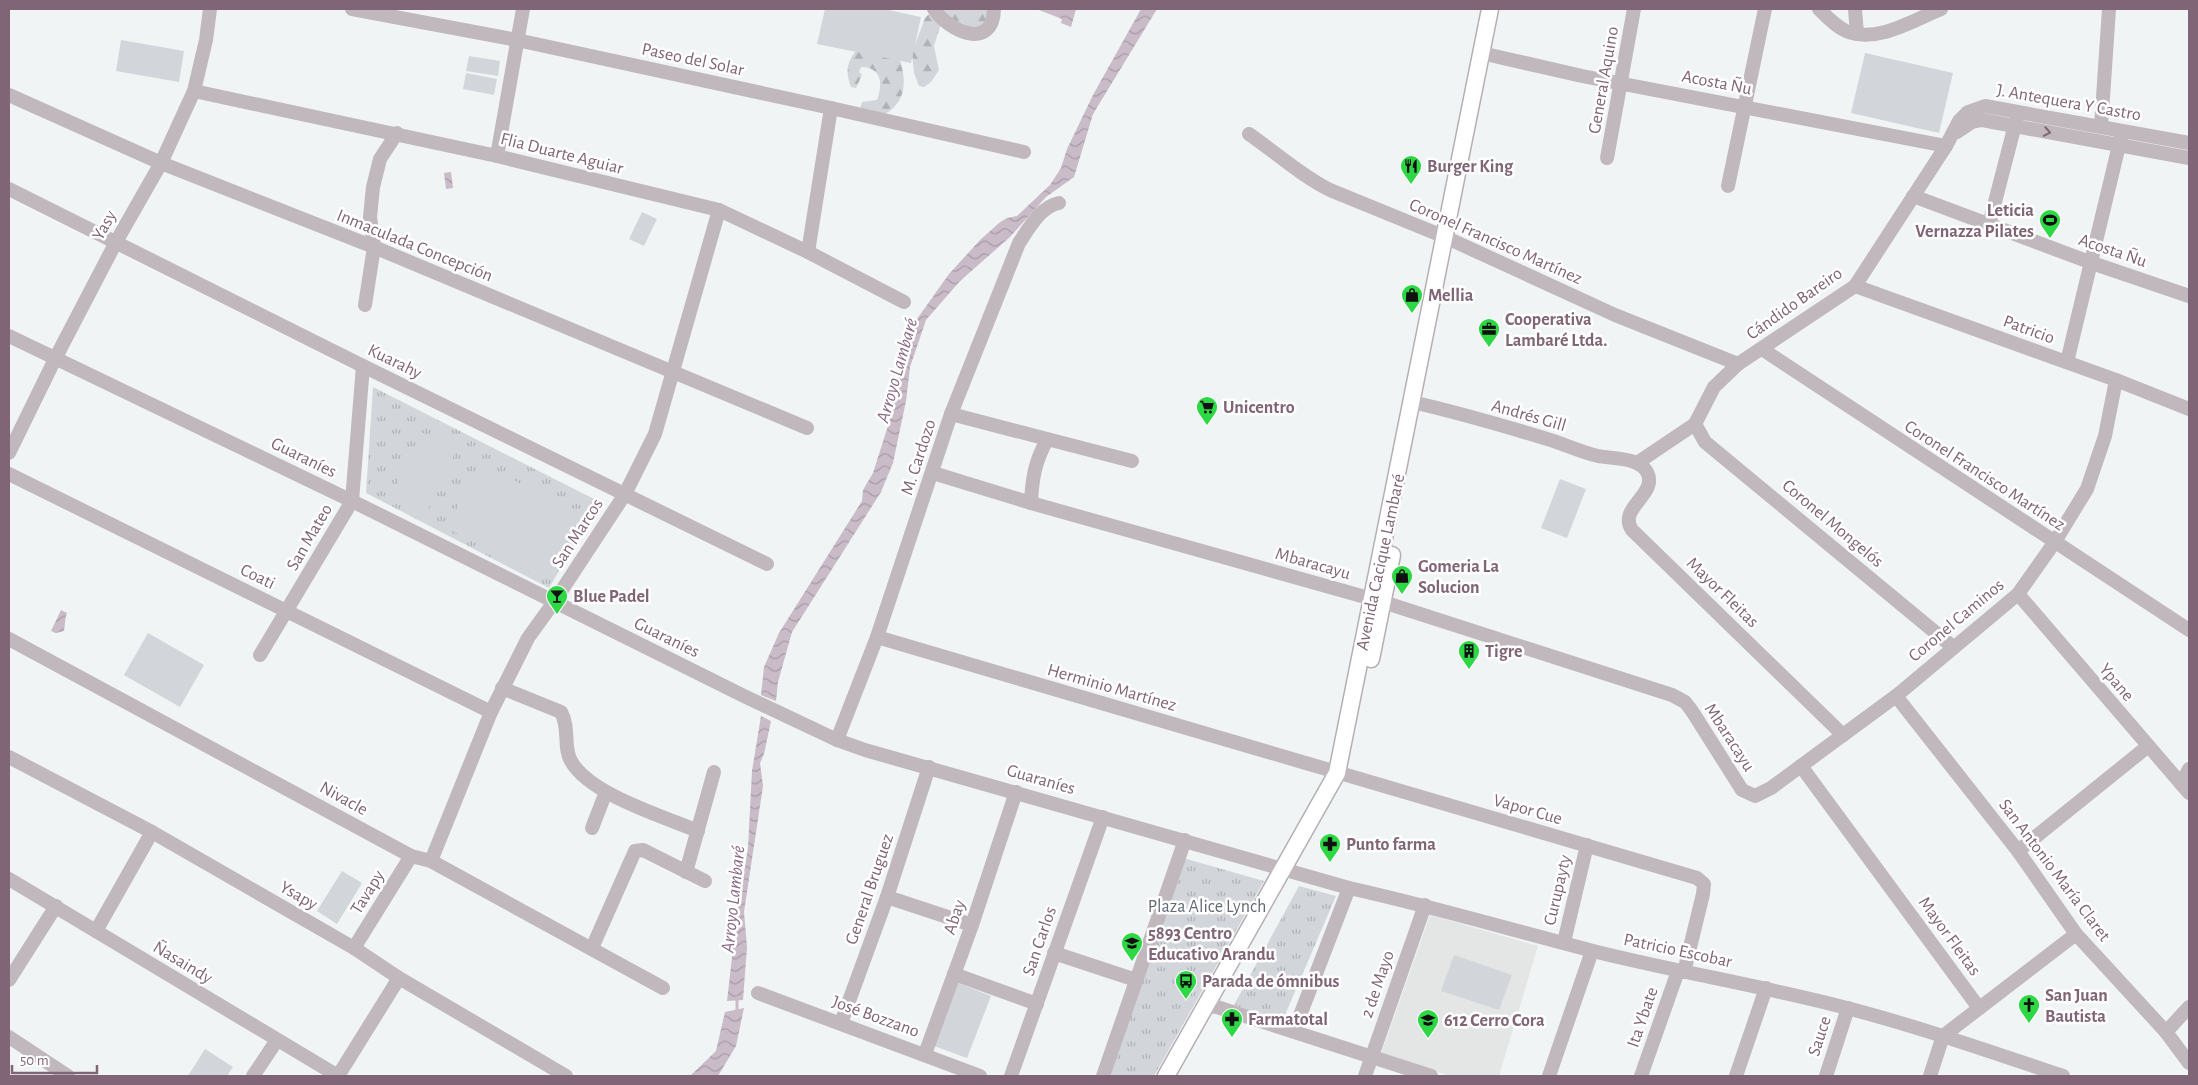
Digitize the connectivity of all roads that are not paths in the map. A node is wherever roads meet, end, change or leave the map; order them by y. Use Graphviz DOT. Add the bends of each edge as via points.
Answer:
graph roads {
  1 [pos="210,9"];
  2 [pos="352,9"];
  3 [pos="523,9"];
  4 [pos="934,9"];
  5 [pos="994,9"];
  6 [pos="1490,9"];
  7 [pos="1500,9"];
  8 [pos="1634,9"];
  9 [pos="1765,9"];
  10 [pos="1819,9"];
  11 [pos="1855,9"];
  12 [pos="1941,9"];
  13 [pos="2109,9"];
  14 [pos="373,10"];
  15 [pos="1857,34"];
  16 [pos="518,40"];
  17 [pos="1486,55"];
  18 [pos="1621,82"];
  19 [pos="194,90"];
  20 [pos="9,95"];
  21 [pos="1746,107"];
  22 [pos="831,108"];
  23 [pos="2017,119"];
  24 [pos="2101,127"];
  25 [pos="2123,131"];
  26 [pos="397,134"];
  27 [pos="1249,134"];
  28 [pos="2189,143"];
  29 [pos="1946,146"];
  30 [pos="2120,146"];
  31 [pos="1024,152"];
  32 [pos="498,156"];
  33 [pos="1607,158"];
  34 [pos="2189,158"];
  35 [pos="161,163"];
  36 [pos="1728,186"];
  37 [pos="9,189"];
  38 [pos="1913,196"];
  39 [pos="1059,203"];
  40 [pos="719,210"];
  41 [pos="1989,225"];
  42 [pos="1449,239"];
  43 [pos="116,242"];
  44 [pos="374,247"];
  45 [pos="808,252"];
  46 [pos="2092,263"];
  47 [pos="1855,286"];
  48 [pos="2189,296"];
  49 [pos="904,302"];
  50 [pos="366,305"];
  51 [pos="9,336"];
  52 [pos="1762,350"];
  53 [pos="54,359"];
  54 [pos="2068,362"];
  55 [pos="1738,364"];
  56 [pos="363,366"];
  57 [pos="671,372"];
  58 [pos="2116,380"];
  59 [pos="1416,403"];
  60 [pos="2189,409"];
  61 [pos="951,414"];
  62 [pos="1695,424"];
  63 [pos="807,428"];
  64 [pos="1047,440"];
  65 [pos="9,452"];
  66 [pos="1132,462"];
  67 [pos="1636,463"];
  68 [pos="933,473"];
  69 [pos="9,474"];
  70 [pos="625,494"];
  71 [pos="352,501"];
  72 [pos="1031,503"];
  73 [pos="2054,543"];
  74 [pos="767,564"];
  75 [pos="2018,594"];
  76 [pos="1377,600"];
  77 [pos="554,602"];
  78 [pos="287,611"];
  79 [pos="2189,630"];
  80 [pos="877,637"];
  81 [pos="9,638"];
  82 [pos="1953,647"];
  83 [pos="260,655"];
  84 [pos="502,688"];
  85 [pos="1896,696"];
  86 [pos="491,712"];
  87 [pos="1843,735"];
  88 [pos="837,740"];
  89 [pos="2147,746"];
  90 [pos="9,757"];
  91 [pos="1801,766"];
  92 [pos="929,767"];
  93 [pos="2189,769"];
  94 [pos="714,772"];
  95 [pos="1342,774"];
  96 [pos="2185,788"];
  97 [pos="606,792"];
  98 [pos="1016,792"];
  99 [pos="1750,795"];
  100 [pos="1103,817"];
  101 [pos="592,828"];
  102 [pos="698,831"];
  103 [pos="152,832"];
  104 [pos="1185,840"];
  105 [pos="1587,846"];
  106 [pos="2018,852"];
  107 [pos="411,856"];
  108 [pos="431,861"];
  109 [pos="1289,870"];
  110 [pos="686,872"];
  111 [pos="9,878"];
  112 [pos="705,880"];
  113 [pos="1704,887"];
  114 [pos="1349,888"];
  115 [pos="887,897"];
  116 [pos="1425,905"];
  117 [pos="56,906"];
  118 [pos="972,925"];
  119 [pos="96,931"];
  120 [pos="2076,934"];
  121 [pos="1564,942"];
  122 [pos="354,948"];
  123 [pos="592,948"];
  124 [pos="1592,950"];
  125 [pos="1054,954"];
  126 [pos="1681,971"];
  127 [pos="954,974"];
  128 [pos="399,978"];
  129 [pos="9,980"];
  130 [pos="1136,980"];
  131 [pos="663,988"];
  132 [pos="1766,988"];
  133 [pos="758,993"];
  134 [pos="1037,1004"];
  135 [pos="1212,1006"];
  136 [pos="2189,1007"];
  137 [pos="1848,1008"];
  138 [pos="1979,1008"];
  139 [pos="842,1023"];
  140 [pos="1294,1031"];
  141 [pos="2166,1032"];
  142 [pos="1943,1036"];
  143 [pos="9,1037"];
  144 [pos="276,1040"];
  145 [pos="925,1054"];
  146 [pos="1372,1057"];
  147 [pos="2189,1063"];
  148 [pos="68,1076"];
  149 [pos="253,1076"];
  150 [pos="338,1076"];
  151 [pos="566,1076"];
  152 [pos="980,1076"];
  153 [pos="1011,1076"];
  154 [pos="1103,1076"];
  155 [pos="1166,1076"];
  156 [pos="1178,1076"];
  157 [pos="1365,1076"];
  158 [pos="1431,1076"];
  159 [pos="1549,1076"];
  160 [pos="1641,1076"];
  161 [pos="1736,1076"];
  162 [pos="1826,1076"];
  163 [pos="1930,1076"];
  164 [pos="2062,1076"];
  1 -- 19 [label="street, Yasy"];
  2 -- 14 [label="street, Paseo del Solar"];
  3 -- 16 [label="street"];
  4 -- 5 [label="street" via="946,23 978,34 990,28"];
  6 -- 17 [label="main road, Avenida Cacique Lambaré"];
  7 -- 17 [label="main road, Avenida Cacique Lambaré"];
  8 -- 18 [label="street, General Aquino"];
  9 -- 21 [label="street"];
  10 -- 15 [label="street" via="1833,23"];
  11 -- 15 [label="street"];
  12 -- 15 [label="street" via="1882,32"];
  13 -- 24 [label="street"];
  14 -- 16 [label="street, Paseo del Solar"];
  16 -- 22 [label="street, Paseo del Solar"];
  16 -- 32 [label="street"];
  17 -- 18 [label="street, Acosta Ñu"];
  17 -- 42 [label="main road, Avenida Cacique Lambaré"];
  18 -- 21 [label="street, Acosta Ñu"];
  18 -- 33 [label="street, General Aquino"];
  19 -- 26 [label="street, Flia Duarte Aguiar"];
  19 -- 35 [label="street, Yasy"];
  20 -- 35 [label="street, Inmaculada Concepción"];
  21 -- 29 [label="street, Acosta Ñu"];
  21 -- 36 [label="street"];
  22 -- 31 [label="street, Paseo del Solar"];
  22 -- 45 [label="street"];
  23 -- 24 [label="street, J. Antequera Y Castro"];
  23 -- 29 [label="street, J. Antequera Y Castro" via="1985,106 1976,108 1960,121"];
  23 -- 30 [label="street, J. Antequera Y Castro, one-way"];
  23 -- 41 [label="street"];
  24 -- 25 [label="street, J. Antequera Y Castro"];
  25 -- 28 [label="street, J. Antequera Y Castro"];
  25 -- 30 [label="street"];
  26 -- 32 [label="street, Flia Duarte Aguiar"];
  26 -- 44 [label="street" via="380,159 373,188 370,217"];
  27 -- 42 [label="street, Coronel Francisco Martínez" via="1314,182"];
  29 -- 38 [label="street, Cándido Bareiro"];
  30 -- 34 [label="street, J. Antequera Y Castro"];
  30 -- 46 [label="street"];
  32 -- 40 [label="street, Flia Duarte Aguiar"];
  35 -- 43 [label="street, Yasy"];
  35 -- 44 [label="street, Inmaculada Concepción"];
  37 -- 43 [label="street, Kuarahy"];
  38 -- 41 [label="street, Acosta Ñu"];
  38 -- 47 [label="street, Cándido Bareiro"];
  39 -- 61 [label="street, M. Cardozo" via="1044,210 1019,243"];
  40 -- 45 [label="street, Flia Duarte Aguiar"];
  40 -- 57 [label="street, San Marcos"];
  41 -- 46 [label="street, Acosta Ñu"];
  42 -- 55 [label="street, Coronel Francisco Martínez" via="1615,315"];
  42 -- 59 [label="main road, Avenida Cacique Lambaré"];
  43 -- 53 [label="street, Yasy"];
  43 -- 56 [label="street, Kuarahy"];
  44 -- 50 [label="street"];
  44 -- 57 [label="street, Inmaculada Concepción"];
  45 -- 49 [label="street, Flia Duarte Aguiar"];
  46 -- 48 [label="street, Acosta Ñu"];
  46 -- 54 [label="street"];
  47 -- 52 [label="street, Cándido Bareiro"];
  47 -- 54 [label="street, Patricio"];
  51 -- 53 [label="street, Guaraníes"];
  52 -- 55 [label="street, Cándido Bareiro"];
  52 -- 73 [label="street, Coronel Francisco Martínez"];
  53 -- 65 [label="street, Yasy"];
  53 -- 71 [label="street, Guaraníes"];
  54 -- 58 [label="street, Patricio"];
  55 -- 62 [label="street, Cándido Bareiro" via="1714,387"];
  56 -- 70 [label="street, Kuarahy"];
  56 -- 71 [label="street, San Mateo"];
  57 -- 63 [label="street, Inmaculada Concepción"];
  57 -- 70 [label="street, San Marcos" via="654,434"];
  58 -- 60 [label="street, Patricio"];
  58 -- 73 [label="street, Coronel Caminos" via="2094,473"];
  59 -- 67 [label="street, Andrés Gill" via="1597,456"];
  59 -- 76 [label="main road, Avenida Cacique Lambaré"];
  61 -- 64 [label="street"];
  61 -- 68 [label="street, M. Cardozo"];
  62 -- 67 [label="street, Cándido Bareiro"];
  62 -- 82 [label="street, Coronel Mongelós" via="1705,442"];
  64 -- 66 [label="street"];
  64 -- 72 [label="street" via="1038,456"];
  67 -- 87 [label="street, Mayor Fleitas" via="1647,472 1648,481 1630,513 1628,522 1632,530"];
  68 -- 72 [label="street, Mbaracayu"];
  68 -- 80 [label="street, M. Cardozo"];
  69 -- 78 [label="street, Coati"];
  70 -- 74 [label="street, Kuarahy"];
  70 -- 77 [label="street, San Marcos"];
  71 -- 77 [label="street, Guaraníes"];
  71 -- 78 [label="street, San Mateo"];
  72 -- 76 [label="street, Mbaracayu"];
  73 -- 75 [label="street, Coronel Caminos"];
  73 -- 79 [label="street, Coronel Francisco Martínez"];
  75 -- 82 [label="street, Coronel Caminos"];
  75 -- 89 [label="street, Ypane"];
  76 -- 95 [label="main road, Avenida Cacique Lambaré"];
  76 -- 99 [label="street, Mbaracayu" via="1685,702 1742,790"];
  77 -- 84 [label="street, San Marcos" via="528,638"];
  77 -- 88 [label="street, Guaraníes"];
  78 -- 83 [label="street, San Mateo"];
  78 -- 86 [label="street, Coati"];
  80 -- 88 [label="street, M. Cardozo"];
  80 -- 95 [label="street, Herminio Martínez"];
  81 -- 107 [label="street, Nivacle"];
  82 -- 85 [label="street, Coronel Caminos"];
  84 -- 86 [label="street, San Marcos"];
  84 -- 97 [label="street" via="561,712 566,721 569,758 578,774"];
  85 -- 87 [label="street, Coronel Caminos"];
  85 -- 106 [label="street, San Antonio María Claret"];
  86 -- 108 [label="street, San Marcos"];
  87 -- 91 [label="street, Coronel Caminos"];
  88 -- 92 [label="street, Guaraníes"];
  89 -- 96 [label="street, Ypane"];
  89 -- 106 [label="street"];
  90 -- 103 [label="street, Ysapy"];
  91 -- 99 [label="street, Coronel Caminos" via="1760,795"];
  91 -- 138 [label="street, Mayor Fleitas"];
  92 -- 98 [label="street, Guaraníes"];
  92 -- 115 [label="street, General Bruguez"];
  93 -- 96 [label="street"];
  94 -- 102 [label="street"];
  95 -- 105 [label="street, Vapor Cue"];
  95 -- 109 [label="main road, Avenida Cacique Lambaré"];
  97 -- 101 [label="street"];
  97 -- 102 [label="street"];
  98 -- 100 [label="street, Guaraníes"];
  98 -- 118 [label="street, Abay"];
  100 -- 104 [label="street, Guaraníes"];
  100 -- 125 [label="street, San Carlos"];
  102 -- 110 [label="street"];
  103 -- 119 [label="street"];
  103 -- 122 [label="street, Ysapy"];
  104 -- 109 [label="street, Guaraníes"];
  104 -- 130 [label="street"];
  105 -- 113 [label="street, Vapor Cue" via="1697,878"];
  105 -- 121 [label="street, Curupayty"];
  106 -- 120 [label="street, San Antonio María Claret"];
  107 -- 108 [label="street, Nivacle"];
  107 -- 122 [label="street, Tavapy"];
  108 -- 123 [label="street, Nivacle"];
  109 -- 114 [label="street, Patricio Escobar"];
  109 -- 135 [label="main road, Avenida Cacique Lambaré"];
  110 -- 112 [label="street"];
  110 -- 123 [label="street" via="643,850 635,850"];
  111 -- 117 [label="street, Ñasaindy"];
  113 -- 126 [label="street, Ita Ybate"];
  114 -- 116 [label="street, Patricio Escobar"];
  114 -- 140 [label="street"];
  115 -- 118 [label="street"];
  115 -- 139 [label="street, General Bruguez"];
  116 -- 121 [label="street, Patricio Escobar"];
  116 -- 146 [label="street, 2 de Mayo"];
  117 -- 119 [label="street, Ñasaindy"];
  117 -- 129 [label="street"];
  118 -- 127 [label="street, Abay"];
  119 -- 144 [label="street, Ñasaindy"];
  120 -- 138 [label="street"];
  120 -- 141 [label="street, San Antonio María Claret"];
  121 -- 124 [label="street, Patricio Escobar"];
  122 -- 128 [label="street, Ysapy"];
  123 -- 131 [label="street, Nivacle"];
  124 -- 126 [label="street, Patricio Escobar"];
  124 -- 159 [label="street"];
  125 -- 130 [label="street"];
  125 -- 134 [label="street, San Carlos"];
  126 -- 132 [label="street, Patricio Escobar"];
  126 -- 160 [label="street, Ita Ybate"];
  127 -- 134 [label="street"];
  127 -- 145 [label="street, Abay"];
  128 -- 150 [label="street"];
  128 -- 151 [label="street, Ysapy"];
  130 -- 154 [label="street"];
  132 -- 137 [label="street, Patricio Escobar"];
  132 -- 161 [label="street"];
  133 -- 139 [label="street, José Bozzano"];
  134 -- 153 [label="street, San Carlos"];
  135 -- 140 [label="street"];
  135 -- 155 [label="main road, Avenida Cacique Lambaré"];
  135 -- 156 [label="main road, Avenida Cacique Lambaré"];
  136 -- 141 [label="street"];
  137 -- 142 [label="street, Patricio Escobar"];
  137 -- 162 [label="street, Sauce"];
  138 -- 142 [label="street"];
  139 -- 145 [label="street, José Bozzano"];
  140 -- 146 [label="street"];
  141 -- 147 [label="street, San Antonio María Claret"];
  142 -- 163 [label="street"];
  142 -- 164 [label="street, Patricio Escobar"];
  143 -- 148 [label="street"];
  144 -- 149 [label="street"];
  144 -- 150 [label="street, Ñasaindy"];
  145 -- 152 [label="street, José Bozzano"];
  146 -- 157 [label="street, 2 de Mayo"];
  146 -- 158 [label="street"];
}
